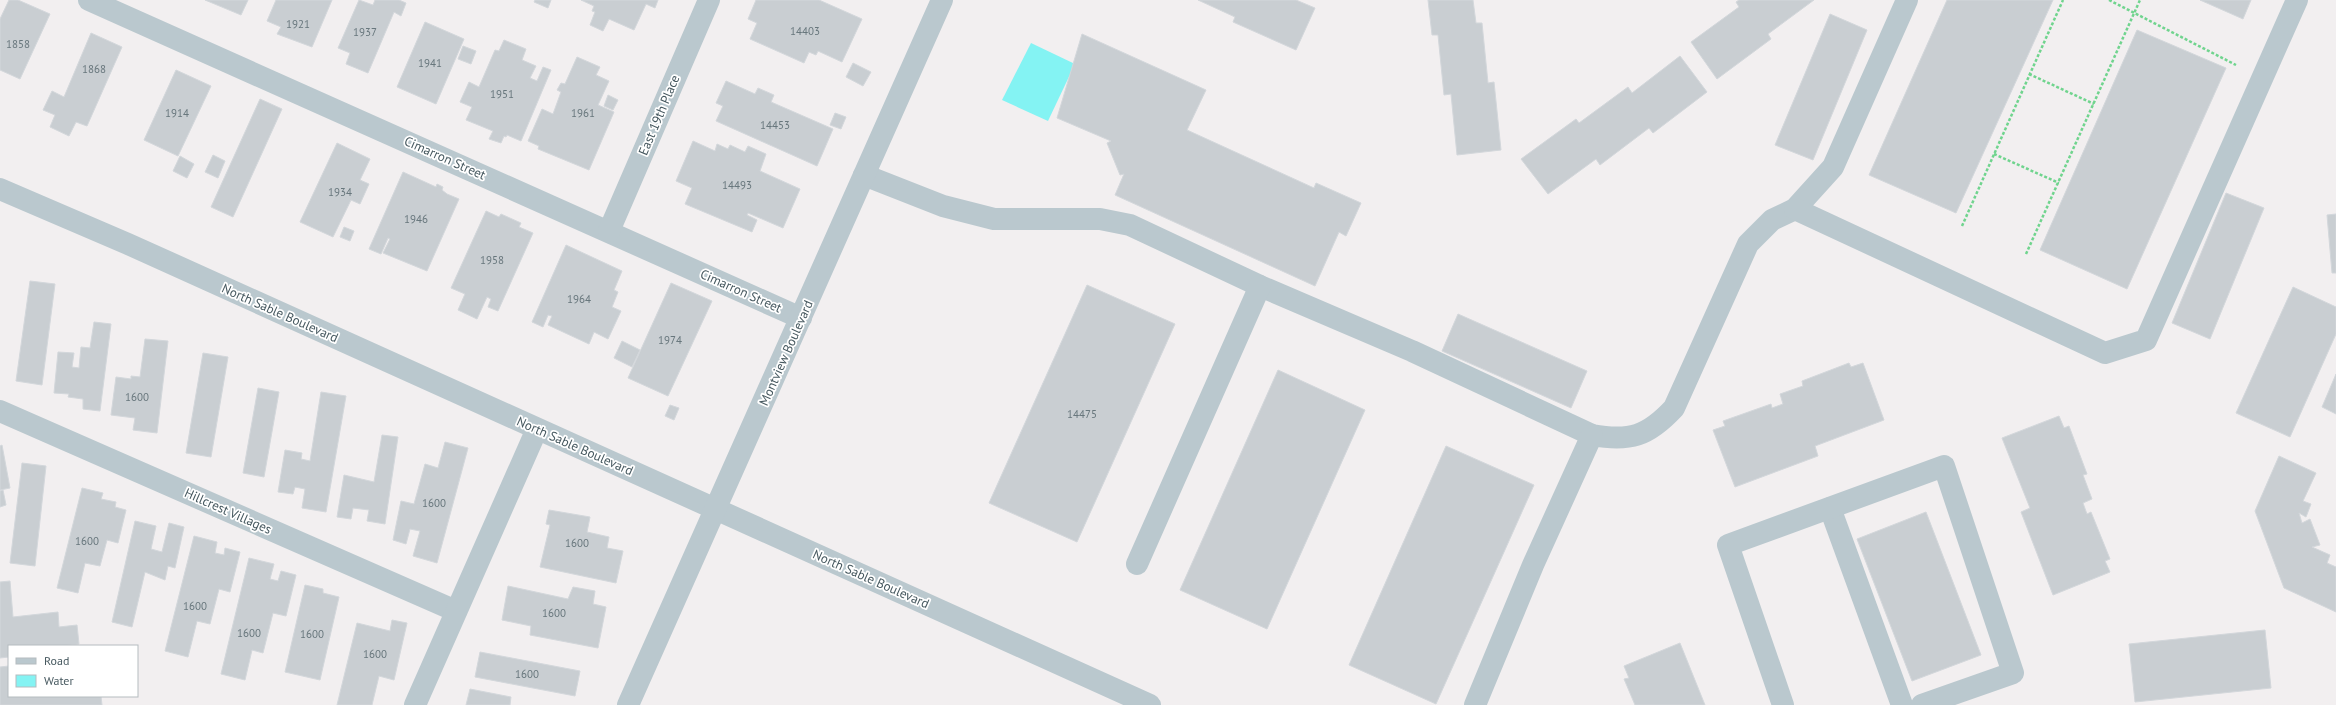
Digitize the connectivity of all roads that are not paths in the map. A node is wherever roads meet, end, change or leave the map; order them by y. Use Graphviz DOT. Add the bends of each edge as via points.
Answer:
graph roads {
  1 [pos="89,0"];
  2 [pos="709,0"];
  3 [pos="942,0"];
  4 [pos="1907,0"];
  5 [pos="2297,0"];
  6 [pos="864,174"];
  7 [pos="0,189"];
  8 [pos="1795,209"];
  9 [pos="609,231"];
  10 [pos="1260,286"];
  11 [pos="801,318"];
  12 [pos="0,411"];
  13 [pos="538,429"];
  14 [pos="1592,435"];
  15 [pos="1830,508"];
  16 [pos="715,509"];
  17 [pos="1137,564"];
  18 [pos="456,611"];
  19 [pos="416,705"];
  20 [pos="628,705"];
  21 [pos="1150,705"];
  22 [pos="1475,705"];
  23 [pos="1783,705"];
  24 [pos="1902,705"];
  25 [pos="1922,705"];
  1 -- 9 [label="street, Cimarron Street"];
  2 -- 9 [label="street, East 19th Place"];
  3 -- 6 [label="street, Montview Boulevard"];
  4 -- 8 [label="street" via="1833,167"];
  5 -- 8 [label="street" via="2146,340 2105,352"];
  6 -- 10 [label="street" via="936,204 994,219 1100,219 1130,225"];
  6 -- 11 [label="street, Montview Boulevard"];
  7 -- 13 [label="street, North Sable Boulevard"];
  8 -- 14 [label="street" via="1772,220 1748,244 1674,408 1658,425 1634,436 1613,439"];
  9 -- 11 [label="street, Cimarron Street"];
  10 -- 14 [label="street" via="1412,351"];
  10 -- 17 [label="street"];
  11 -- 16 [label="street, Montview Boulevard"];
  12 -- 18 [label="street, Hillcrest Villages"];
  13 -- 16 [label="street, North Sable Boulevard"];
  13 -- 18 [label="street"];
  14 -- 22 [label="street" via="1533,565"];
  15 -- 23 [label="street" via="1728,545"];
  15 -- 24 [label="street"];
  15 -- 25 [label="street" via="1944,466 2013,673"];
  16 -- 20 [label="street, Montview Boulevard"];
  16 -- 21 [label="street, North Sable Boulevard"];
  18 -- 19 [label="street"];
}
